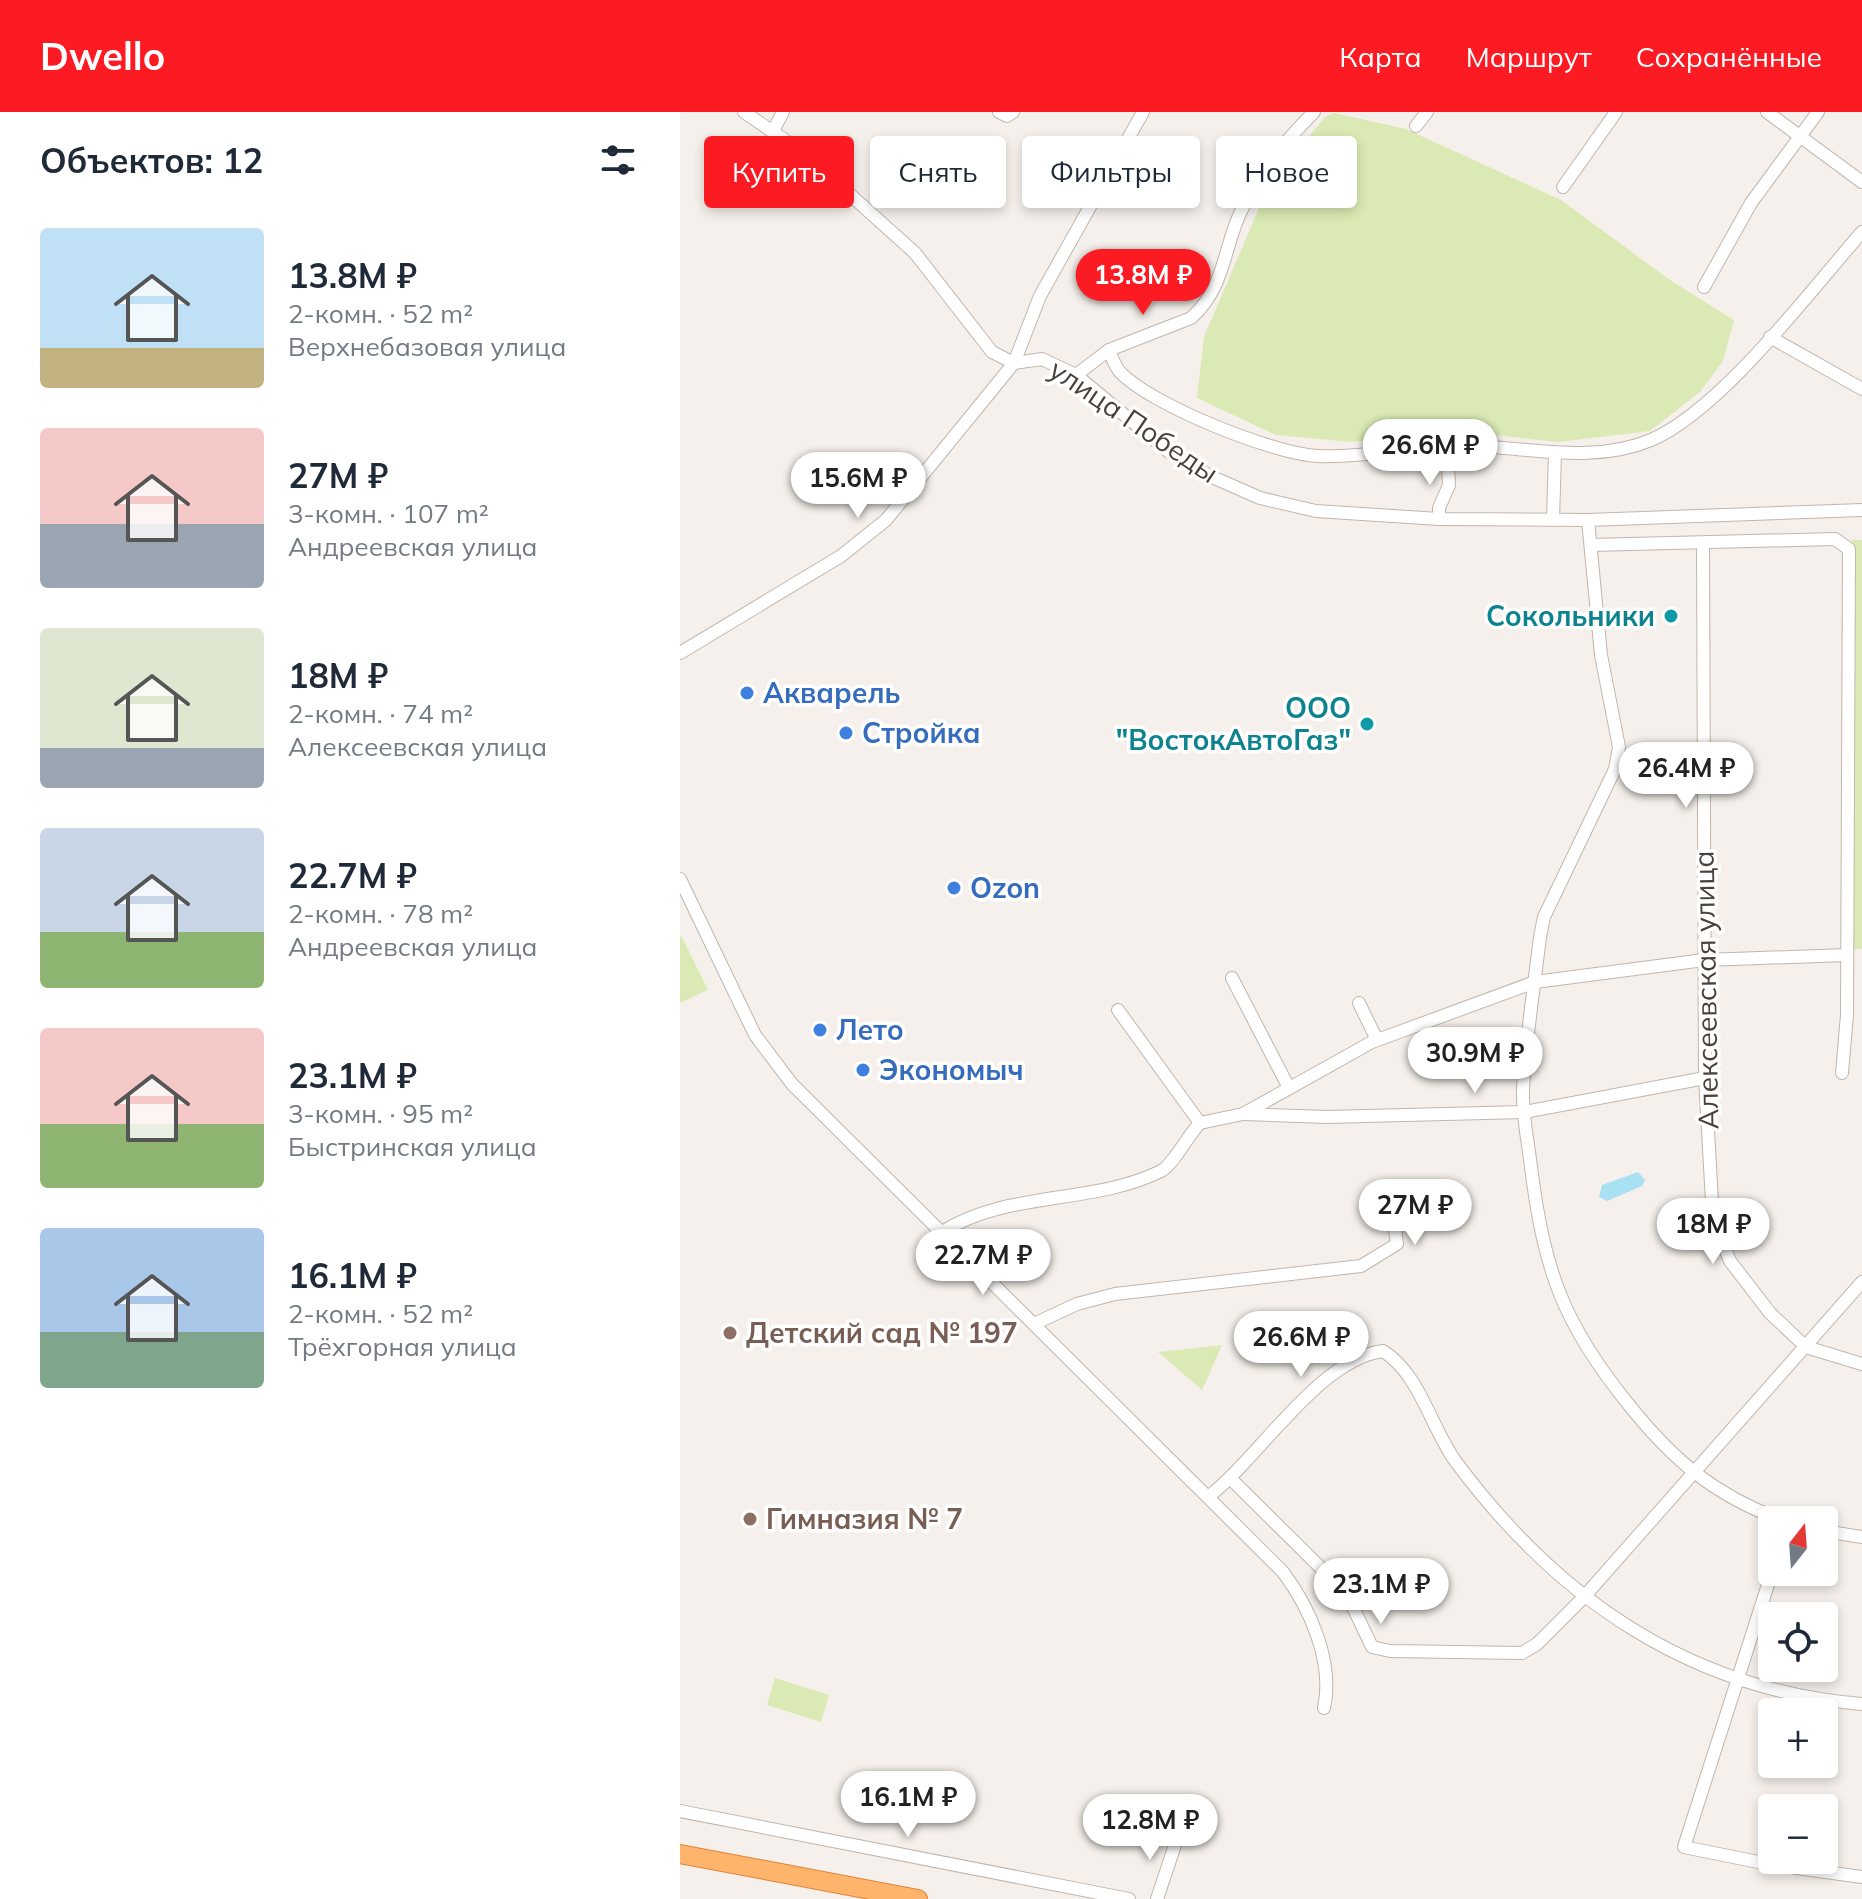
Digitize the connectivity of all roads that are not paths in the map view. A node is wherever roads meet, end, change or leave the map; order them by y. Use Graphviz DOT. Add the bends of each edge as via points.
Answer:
graph roads {
  1 [pos="744,112"];
  2 [pos="783,112"];
  3 [pos="999,112"];
  4 [pos="1013,112"];
  5 [pos="1143,112"];
  6 [pos="1314,112"];
  7 [pos="1427,112"];
  8 [pos="1616,112"];
  9 [pos="1767,112"];
  10 [pos="1818,112"];
  11 [pos="1416,126"];
  12 [pos="773,131"];
  13 [pos="1800,137"];
  14 [pos="1862,182"];
  15 [pos="1563,187"];
  16 [pos="1862,232"];
  17 [pos="1704,287"];
  18 [pos="1770,337"];
  19 [pos="1109,350"];
  20 [pos="1014,363"];
  21 [pos="1076,375"];
  22 [pos="1862,389"];
  23 [pos="1447,447"];
  24 [pos="1555,453"];
  25 [pos="1862,510"];
  26 [pos="1727,516"];
  27 [pos="1439,519"];
  28 [pos="1553,520"];
  29 [pos="1588,520"];
  30 [pos="1728,542"];
  31 [pos="1703,543"];
  32 [pos="1591,545"];
  33 [pos="680,653"];
  34 [pos="680,879"];
  35 [pos="1846,955"];
  36 [pos="1704,960"];
  37 [pos="1232,978"];
  38 [pos="1535,982"];
  39 [pos="1359,1003"];
  40 [pos="1118,1010"];
  41 [pos="1382,1038"];
  42 [pos="1842,1073"];
  43 [pos="1705,1078"];
  44 [pos="1289,1088"];
  45 [pos="1524,1112"];
  46 [pos="1243,1114"];
  47 [pos="1200,1123"];
  48 [pos="1390,1192"];
  49 [pos="942,1232"];
  50 [pos="1862,1282"];
  51 [pos="1036,1323"];
  52 [pos="1806,1347"];
  53 [pos="1862,1364"];
  54 [pos="1693,1475"];
  55 [pos="1231,1479"];
  56 [pos="1208,1497"];
  57 [pos="1758,1509"];
  58 [pos="1838,1533"];
  59 [pos="1862,1537"];
  60 [pos="1768,1586"];
  61 [pos="1583,1598"];
  62 [pos="1738,1681"];
  63 [pos="1862,1704"];
  64 [pos="1324,1708"];
  65 [pos="680,1811"];
  66 [pos="1176,1842"];
  67 [pos="680,1854"];
  68 [pos="1862,1877"];
  69 [pos="918,1899"];
  70 [pos="1129,1899"];
  71 [pos="1157,1899"];
  1 -- 12 [label="street, улица Победы"];
  2 -- 12 [label="street"];
  3 -- 4 [label="street"];
  5 -- 20 [label="street" via="1040,296"];
  6 -- 19 [label="street" via="1263,172 1237,219 1216,288 1202,309"];
  7 -- 11 [label="street"];
  8 -- 15 [label="street"];
  9 -- 13 [label="street"];
  10 -- 13 [label="street"];
  12 -- 20 [label="street, улица Победы" via="915,253 992,352"];
  13 -- 14 [label="street"];
  13 -- 17 [label="street" via="1751,203"];
  16 -- 18 [label="street"];
  18 -- 22 [label="street"];
  18 -- 24 [label="street" via="1684,423 1650,441 1613,451"];
  19 -- 21 [label="street"];
  19 -- 23 [label="street" via="1119,371 1172,405 1271,448 1321,456"];
  20 -- 21 [label="street, улица Победы" via="1042,359"];
  20 -- 33 [label="street" via="886,520 841,556"];
  21 -- 27 [label="street, улица Победы" via="1169,452 1260,498 1316,511"];
  23 -- 24 [label="street"];
  23 -- 27 [label="street" via="1449,485"];
  24 -- 28 [label="street"];
  25 -- 26 [label="street, улица Победы"];
  26 -- 29 [label="street, улица Победы"];
  26 -- 30 [label="street"];
  27 -- 28 [label="street, улица Победы"];
  28 -- 29 [label="street, улица Победы"];
  29 -- 32 [label="street"];
  30 -- 31 [label="street"];
  30 -- 35 [label="street" via="1835,539 1849,549"];
  31 -- 32 [label="street"];
  31 -- 36 [label="street, Алексеевская улица"];
  32 -- 38 [label="street" via="1618,760 1544,917"];
  34 -- 49 [label="street" via="755,1035 810,1104"];
  35 -- 36 [label="street"];
  35 -- 42 [label="street"];
  36 -- 38 [label="street"];
  36 -- 43 [label="street, Алексеевская улица"];
  37 -- 44 [label="street"];
  38 -- 41 [label="street"];
  38 -- 45 [label="street"];
  39 -- 41 [label="street"];
  40 -- 47 [label="street"];
  41 -- 44 [label="street"];
  43 -- 45 [label="street"];
  43 -- 52 [label="street, Алексеевская улица" via="1711,1203 1719,1239 1749,1289"];
  44 -- 46 [label="street"];
  45 -- 46 [label="street"];
  45 -- 54 [label="street" via="1538,1222 1562,1305 1595,1363"];
  46 -- 47 [label="street"];
  47 -- 49 [label="street" via="1163,1170 1119,1185 1006,1205 964,1218"];
  48 -- 51 [label="street" via="1397,1244 1361,1266 1115,1294"];
  49 -- 51 [label="street"];
  50 -- 52 [label="street"];
  51 -- 56 [label="street"];
  52 -- 53 [label="street, Алексеевская улица"];
  52 -- 54 [label="street"];
  54 -- 57 [label="street"];
  54 -- 61 [label="street"];
  55 -- 56 [label="street"];
  55 -- 61 [label="street" via="1334,1581 1353,1607 1368,1644 1376,1648 1522,1653"];
  55 -- 61 [label="street" via="1334,1369 1383,1351 1406,1372 1449,1451 1494,1513"];
  56 -- 64 [label="street" via="1271,1558 1298,1595 1320,1643"];
  58 -- 59 [label="street"];
  60 -- 62 [label="street"];
  61 -- 62 [label="street" via="1655,1642"];
  62 -- 63 [label="street"];
  62 -- 68 [label="street" via="1684,1847"];
  65 -- 70 [label="street"];
  66 -- 71 [label="street"];
  67 -- 69 [label="highway"];
}
